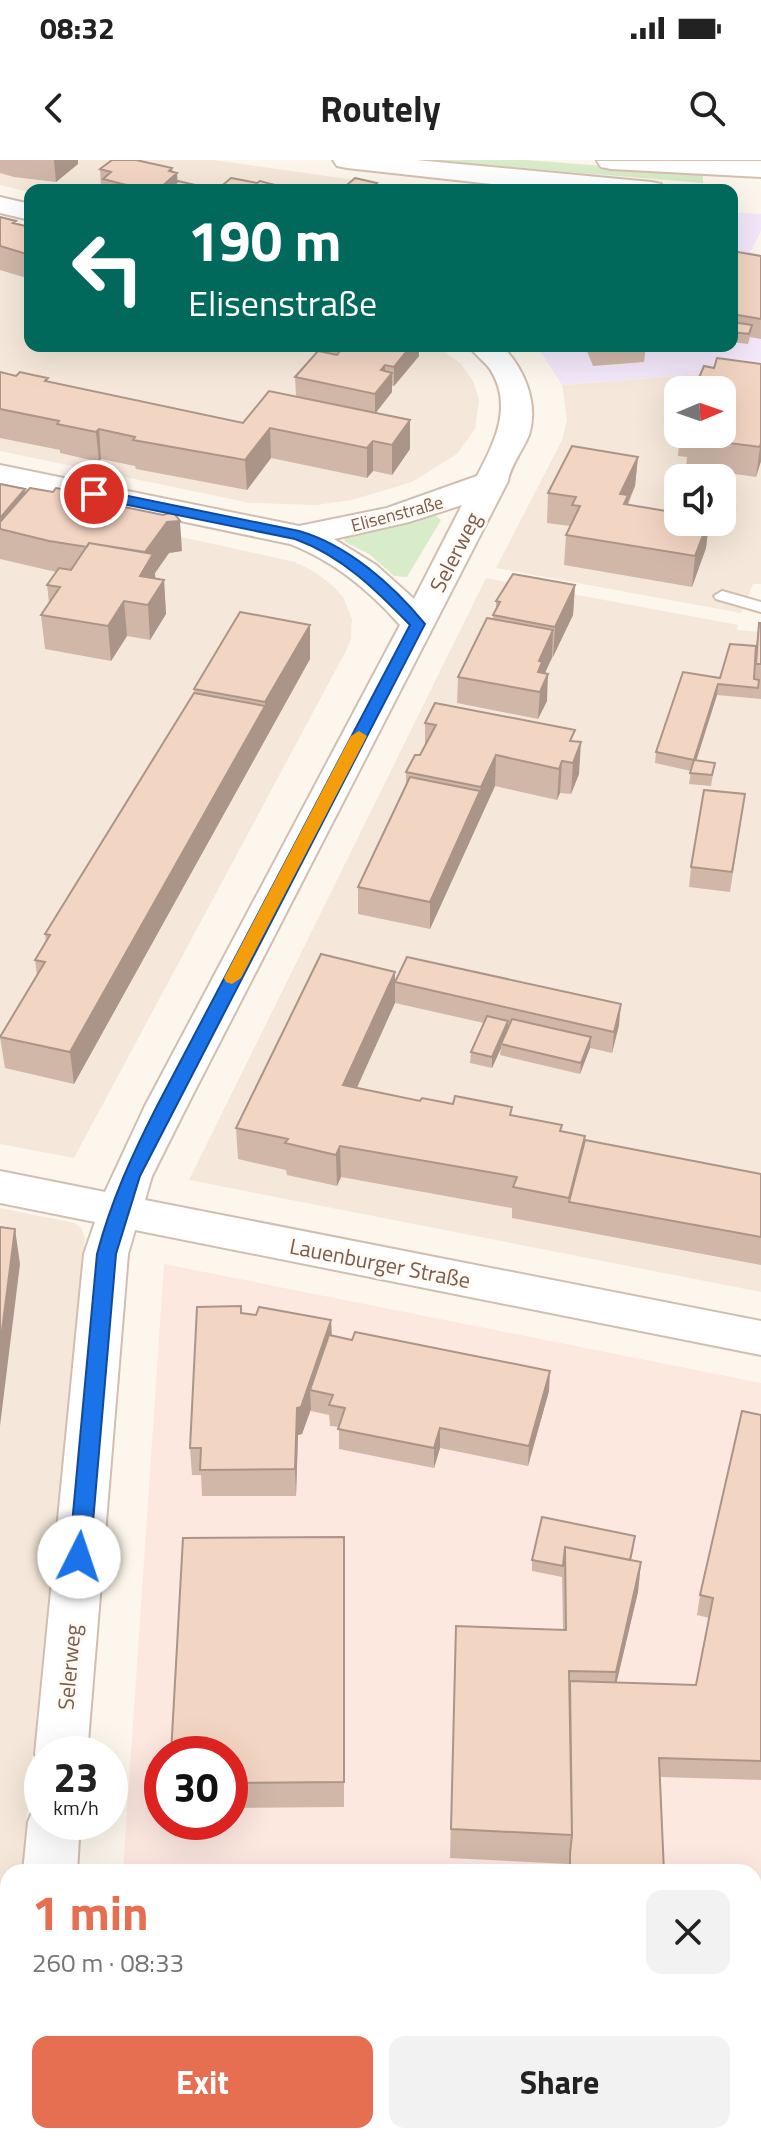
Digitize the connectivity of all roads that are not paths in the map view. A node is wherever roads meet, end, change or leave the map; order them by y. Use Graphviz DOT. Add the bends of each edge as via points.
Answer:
graph roads {
  1 [pos="347,160"];
  2 [pos="597,160"];
  3 [pos="680,163"];
  4 [pos="761,169"];
  5 [pos="581,184"];
  6 [pos="738,194"];
  7 [pos="761,195"];
  8 [pos="0,205"];
  9 [pos="24,211"];
  10 [pos="492,352"];
  11 [pos="0,474"];
  12 [pos="492,481"];
  13 [pos="299,536"];
  14 [pos="722,596"];
  15 [pos="761,607"];
  16 [pos="418,624"];
  17 [pos="0,1187"];
  18 [pos="118,1210"];
  19 [pos="761,1338"];
  20 [pos="63,1736"];
  21 [pos="53,1840"];
  22 [pos="51,1864"];
  1 -- 5 [label="main road"];
  2 -- 3 [label="main road"];
  3 -- 4 [label="main road"];
  6 -- 7 [label="main road"];
  8 -- 9 [label="street"];
  10 -- 12 [label="street, Selerweg" via="514,383 518,413"];
  11 -- 13 [label="street, Elisenstraße"];
  12 -- 13 [label="street, Elisenstraße" via="419,510"];
  12 -- 16 [label="street, Selerweg"];
  13 -- 16 [label="street, Elisenstraße" via="345,557"];
  14 -- 15 [label="lane"];
  16 -- 18 [label="street, Selerweg" via="180,1079"];
  17 -- 18 [label="street, Lauenburger Straße"];
  18 -- 19 [label="street, Lauenburger Straße"];
  18 -- 20 [label="street, Selerweg" via="106,1254"];
  21 -- 22 [label="street"];
}
